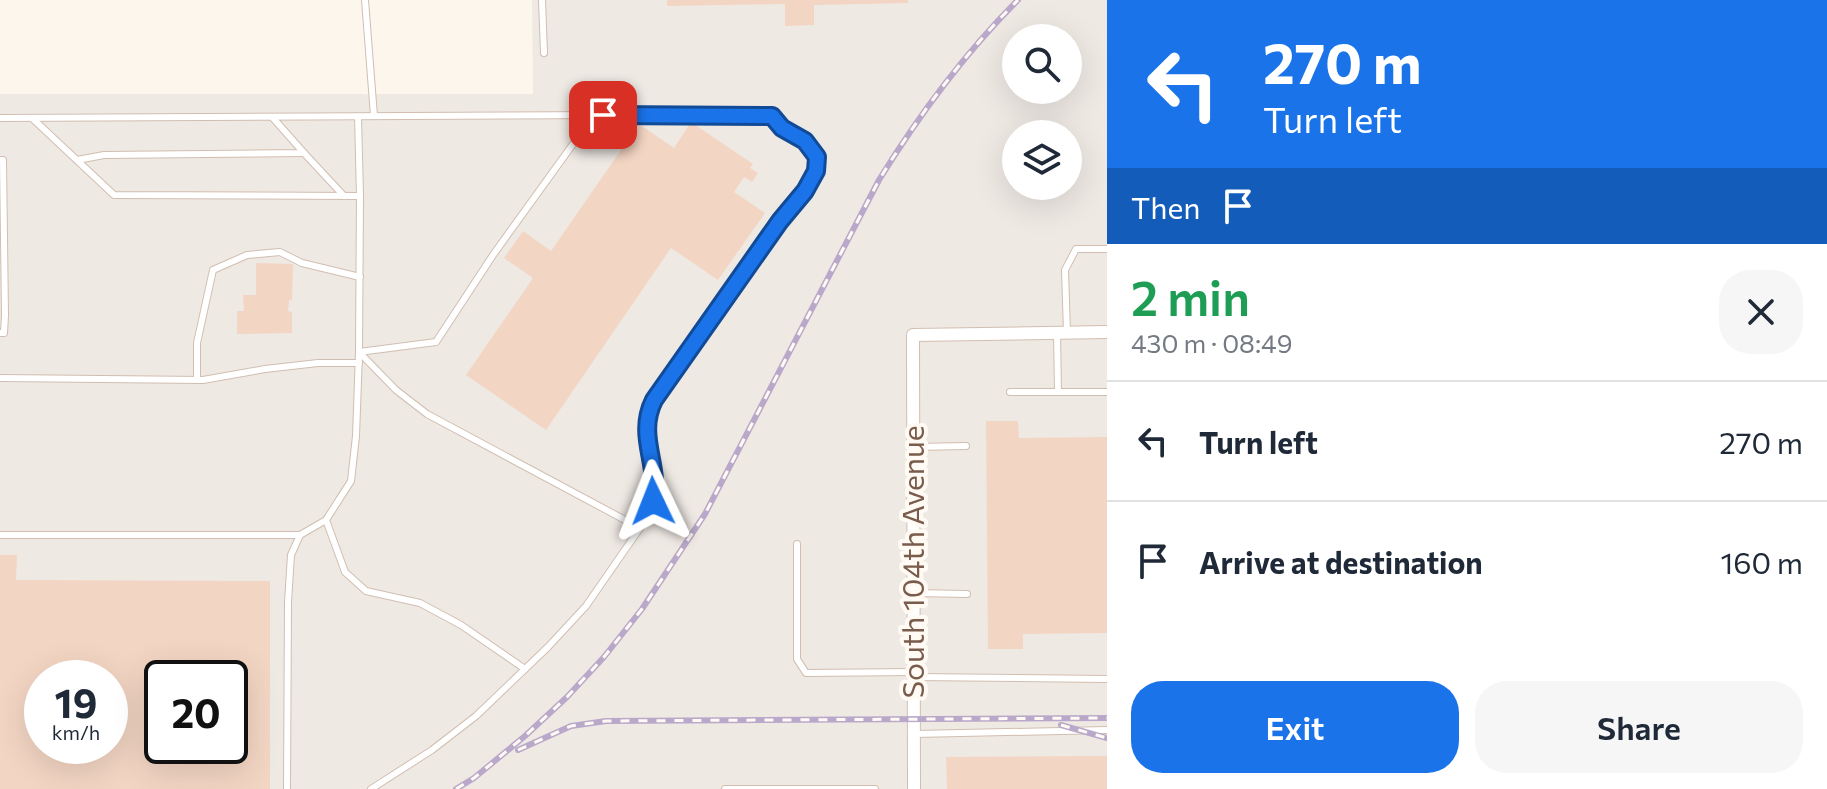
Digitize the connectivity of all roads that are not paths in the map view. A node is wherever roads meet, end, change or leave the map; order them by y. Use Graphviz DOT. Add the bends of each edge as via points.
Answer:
graph roads {
  1 [pos="365,0"];
  2 [pos="542,0"];
  3 [pos="544,53"];
  4 [pos="594,115"];
  5 [pos="374,116"];
  6 [pos="358,117"];
  7 [pos="0,118"];
  8 [pos="32,118"];
  9 [pos="273,118"];
  10 [pos="304,153"];
  11 [pos="0,160"];
  12 [pos="77,160"];
  13 [pos="344,196"];
  14 [pos="360,196"];
  15 [pos="1107,249"];
  16 [pos="360,277"];
  17 [pos="1107,332"];
  18 [pos="0,333"];
  19 [pos="1062,333"];
  20 [pos="359,352"];
  21 [pos="359,363"];
  22 [pos="0,378"];
  23 [pos="197,379"];
  24 [pos="1010,392"];
  25 [pos="1058,392"];
  26 [pos="1107,392"];
  27 [pos="966,446"];
  28 [pos="913,447"];
  29 [pos="326,520"];
  30 [pos="640,528"];
  31 [pos="0,535"];
  32 [pos="300,535"];
  33 [pos="797,544"];
  34 [pos="914,593"];
  35 [pos="967,594"];
  36 [pos="525,669"];
  37 [pos="914,675"];
  38 [pos="1107,679"];
  39 [pos="1107,730"];
  40 [pos="915,734"];
  41 [pos="288,778"];
  42 [pos="287,789"];
  43 [pos="295,789"];
  44 [pos="371,789"];
  45 [pos="725,789"];
  46 [pos="875,789"];
  47 [pos="914,789"];
  1 -- 5 [label="lane"];
  2 -- 3 [label="lane"];
  4 -- 5 [label="lane"];
  4 -- 20 [label="lane" via="436,342"];
  4 -- 30 [label="lane" via="772,116 817,157 805,191 649,409 647,437 655,491"];
  5 -- 6 [label="lane"];
  6 -- 9 [label="lane"];
  6 -- 14 [label="lane"];
  7 -- 8 [label="lane"];
  8 -- 9 [label="lane"];
  8 -- 12 [label="lane"];
  9 -- 10 [label="lane"];
  10 -- 12 [label="lane" via="104,155"];
  10 -- 13 [label="lane"];
  11 -- 18 [label="lane" via="5,315"];
  12 -- 13 [label="lane" via="114,195"];
  13 -- 14 [label="lane"];
  14 -- 16 [label="lane"];
  15 -- 19 [label="lane" via="1076,249 1065,270"];
  16 -- 20 [label="lane"];
  16 -- 23 [label="lane" via="280,252 247,255 213,270 197,343"];
  17 -- 19 [label="street"];
  19 -- 25 [label="lane"];
  19 -- 28 [label="street, South 104th Avenue" via="913,335"];
  20 -- 21 [label="lane"];
  20 -- 30 [label="lane" via="427,414"];
  21 -- 23 [label="lane" via="318,363"];
  21 -- 29 [label="lane" via="351,481"];
  22 -- 23 [label="lane"];
  24 -- 25 [label="lane"];
  25 -- 26 [label="lane"];
  27 -- 28 [label="lane"];
  28 -- 34 [label="street, South 104th Avenue"];
  29 -- 32 [label="lane"];
  29 -- 36 [label="lane" via="345,572 366,591 420,603"];
  30 -- 36 [label="lane" via="586,606"];
  31 -- 32 [label="lane"];
  32 -- 41 [label="lane" via="291,555 288,602"];
  33 -- 37 [label="lane" via="797,659 806,673"];
  34 -- 35 [label="lane"];
  34 -- 37 [label="street, South 104th Avenue"];
  36 -- 44 [label="lane" via="476,716"];
  37 -- 38 [label="lane"];
  37 -- 40 [label="street, South 104th Avenue"];
  39 -- 40 [label="lane"];
  40 -- 47 [label="street, South 104th Avenue"];
  41 -- 42 [label="lane"];
  41 -- 43 [label="lane"];
  45 -- 46 [label="lane"];
}
